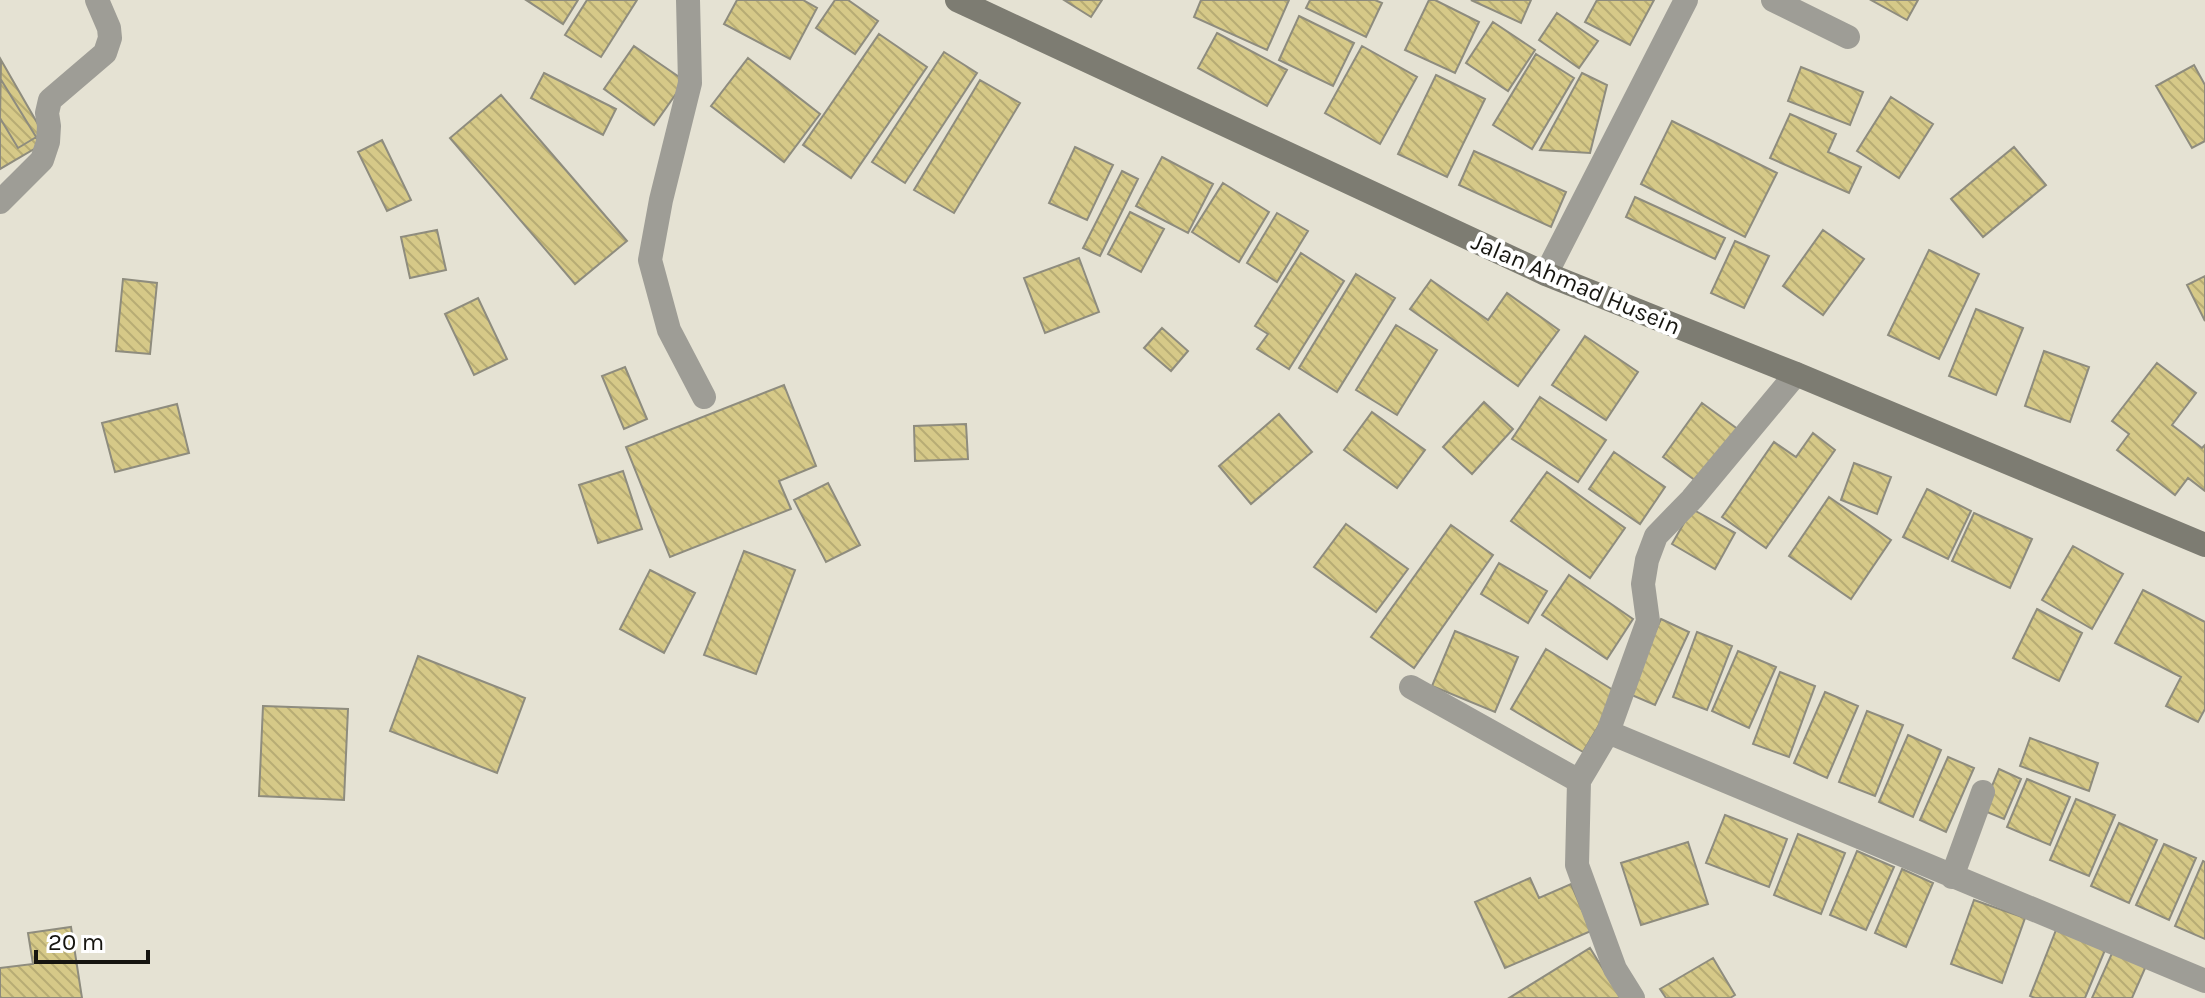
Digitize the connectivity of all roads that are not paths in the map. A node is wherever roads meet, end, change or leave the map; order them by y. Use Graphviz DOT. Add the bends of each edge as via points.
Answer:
graph roads {
  1 [pos="97,0"];
  2 [pos="688,0"];
  3 [pos="957,0"];
  4 [pos="1686,0"];
  5 [pos="1773,0"];
  6 [pos="1848,37"];
  7 [pos="0,202"];
  8 [pos="1546,274"];
  9 [pos="1796,374"];
  10 [pos="704,397"];
  11 [pos="2205,545"];
  12 [pos="1411,687"];
  13 [pos="1608,732"];
  14 [pos="1579,781"];
  15 [pos="1983,792"];
  16 [pos="1952,877"];
  17 [pos="2205,981"];
  18 [pos="1633,998"];
  1 -- 7 [label="street" via="109,28 105,53 50,100 42,160"];
  2 -- 10 [label="street" via="690,83 650,260 669,330"];
  3 -- 8 [label="main road, Jalan Ahmad Husein"];
  4 -- 8 [label="street"];
  5 -- 6 [label="street"];
  8 -- 9 [label="main road, Jalan Ahmad Husein"];
  9 -- 11 [label="main road, Jalan Ahmad Husein"];
  9 -- 13 [label="street" via="1656,536 1643,584 1648,621"];
  12 -- 14 [label="street"];
  13 -- 14 [label="street"];
  13 -- 16 [label="street"];
  14 -- 18 [label="street" via="1577,865 1615,969"];
  15 -- 16 [label="street"];
  16 -- 17 [label="street"];
}
